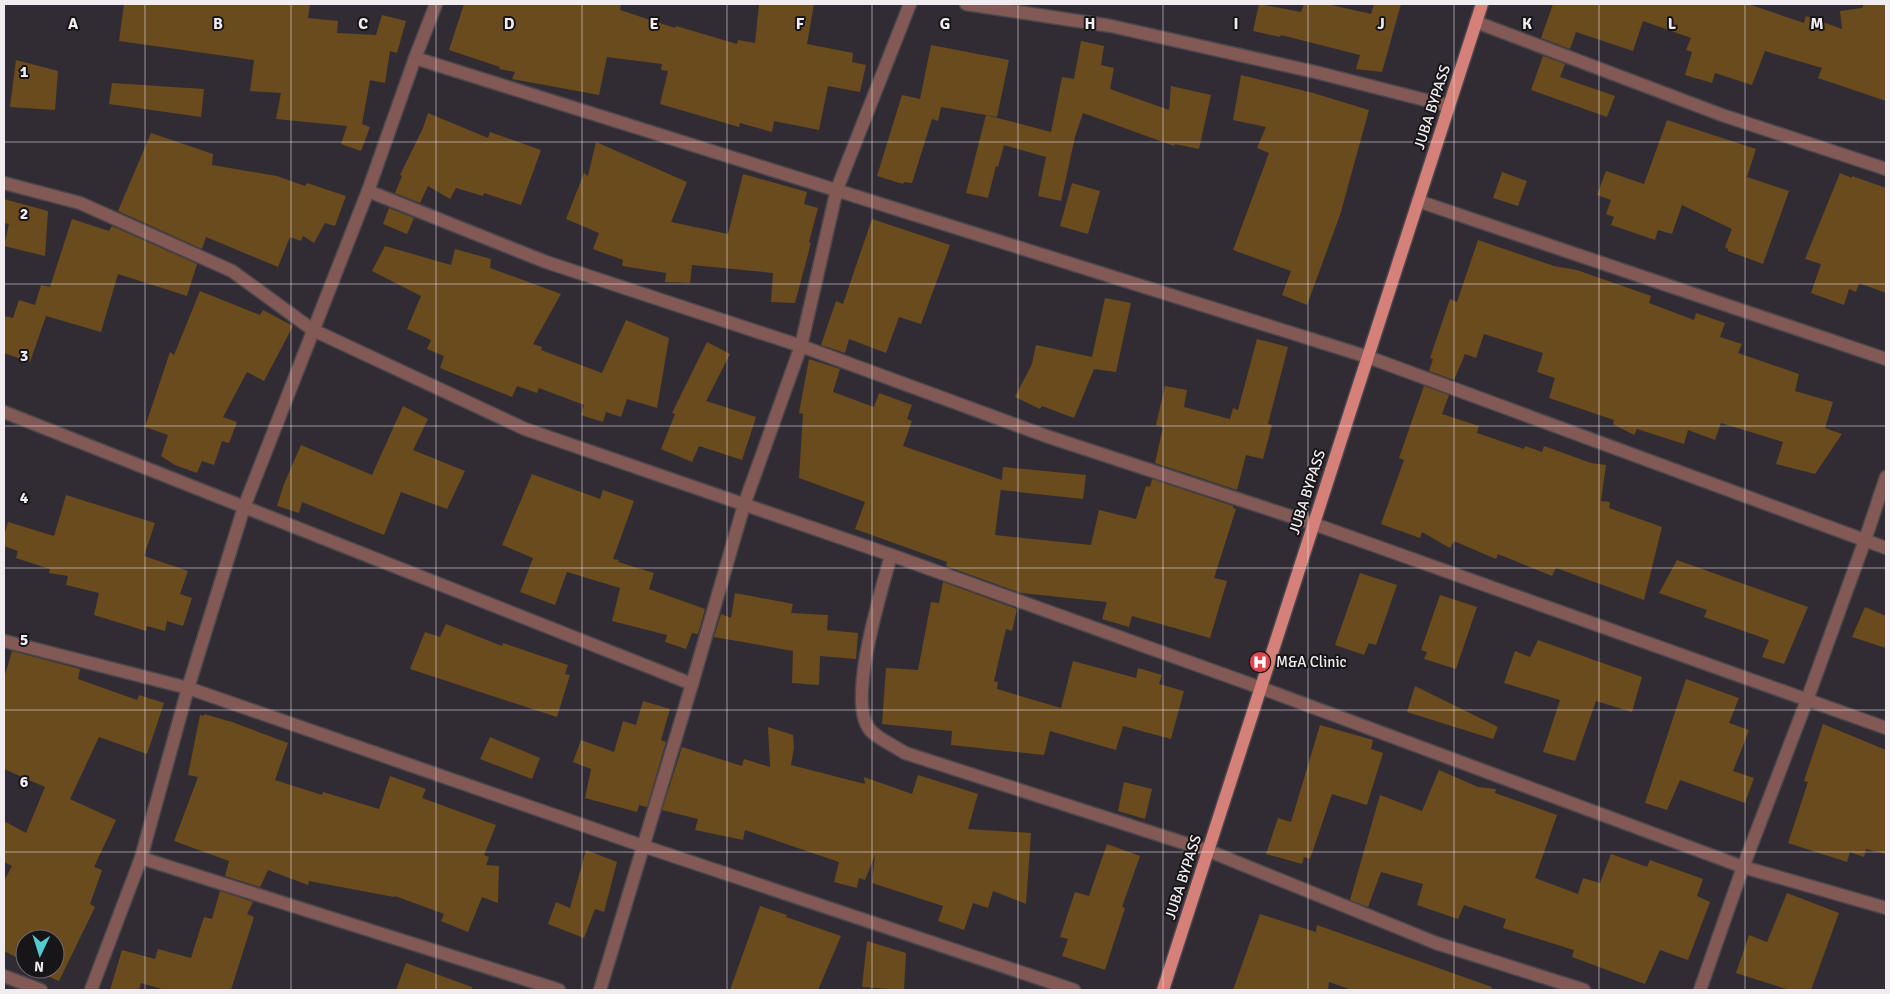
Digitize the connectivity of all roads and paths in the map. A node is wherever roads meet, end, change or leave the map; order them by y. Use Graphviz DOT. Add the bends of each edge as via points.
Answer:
graph roads {
  1 [pos="436,4"];
  2 [pos="910,4"];
  3 [pos="966,4"];
  4 [pos="1482,4"];
  5 [pos="1476,22"];
  6 [pos="415,58"];
  7 [pos="1449,106"];
  8 [pos="1886,169"];
  9 [pos="4,183"];
  10 [pos="837,189"];
  11 [pos="368,191"];
  12 [pos="1418,201"];
  13 [pos="313,330"];
  14 [pos="801,346"];
  15 [pos="1368,357"];
  16 [pos="1886,359"];
  17 [pos="4,412"];
  18 [pos="1886,476"];
  19 [pos="744,505"];
  20 [pos="244,507"];
  21 [pos="1314,524"];
  22 [pos="1865,540"];
  23 [pos="1886,548"];
  24 [pos="891,555"];
  25 [pos="4,641"];
  26 [pos="692,684"];
  27 [pos="188,688"];
  28 [pos="1261,688"];
  29 [pos="1807,700"];
  30 [pos="1886,728"];
  31 [pos="643,846"];
  32 [pos="1208,850"];
  33 [pos="141,858"];
  34 [pos="1743,867"];
  35 [pos="1886,908"];
  36 [pos="4,976"];
  37 [pos="41,990"];
  38 [pos="91,990"];
  39 [pos="559,990"];
  40 [pos="600,990"];
  41 [pos="1074,990"];
  42 [pos="1163,990"];
  43 [pos="1584,990"];
  44 [pos="1700,990"];
  1 -- 6 [label="street"];
  2 -- 10 [label="street"];
  3 -- 7 [label="street" via="1111,26"];
  4 -- 5 [label="main road, JUBA BYPASS"];
  5 -- 7 [label="main road, JUBA BYPASS"];
  5 -- 8 [label="street" via="1722,115"];
  6 -- 10 [label="street"];
  6 -- 11 [label="street"];
  7 -- 12 [label="main road, JUBA BYPASS"];
  9 -- 13 [label="street" via="80,203 232,271"];
  10 -- 14 [label="street"];
  10 -- 15 [label="street"];
  11 -- 13 [label="street"];
  11 -- 14 [label="street" via="546,262"];
  12 -- 15 [label="main road, JUBA BYPASS"];
  12 -- 16 [label="street"];
  13 -- 19 [label="street" via="525,429"];
  13 -- 20 [label="street"];
  14 -- 19 [label="street"];
  14 -- 21 [label="street" via="1046,436"];
  15 -- 21 [label="main road, JUBA BYPASS"];
  15 -- 22 [label="street"];
  17 -- 20 [label="street"];
  18 -- 22 [label="street"];
  19 -- 24 [label="street"];
  19 -- 26 [label="street"];
  20 -- 26 [label="street"];
  20 -- 27 [label="street"];
  21 -- 28 [label="main road, JUBA BYPASS"];
  21 -- 29 [label="street"];
  22 -- 23 [label="street"];
  22 -- 29 [label="street"];
  24 -- 28 [label="street"];
  24 -- 32 [label="street" via="868,642 862,700 864,719 870,731 905,753"];
  25 -- 27 [label="street"];
  26 -- 31 [label="street"];
  27 -- 31 [label="street"];
  27 -- 33 [label="street"];
  28 -- 32 [label="main road, JUBA BYPASS"];
  28 -- 34 [label="street"];
  29 -- 30 [label="street"];
  29 -- 34 [label="street"];
  31 -- 40 [label="street"];
  31 -- 41 [label="street"];
  32 -- 42 [label="main road, JUBA BYPASS"];
  32 -- 43 [label="street" via="1436,943"];
  33 -- 38 [label="street"];
  33 -- 39 [label="street"];
  34 -- 35 [label="street"];
  34 -- 44 [label="street"];
  36 -- 37 [label="street"];
}
